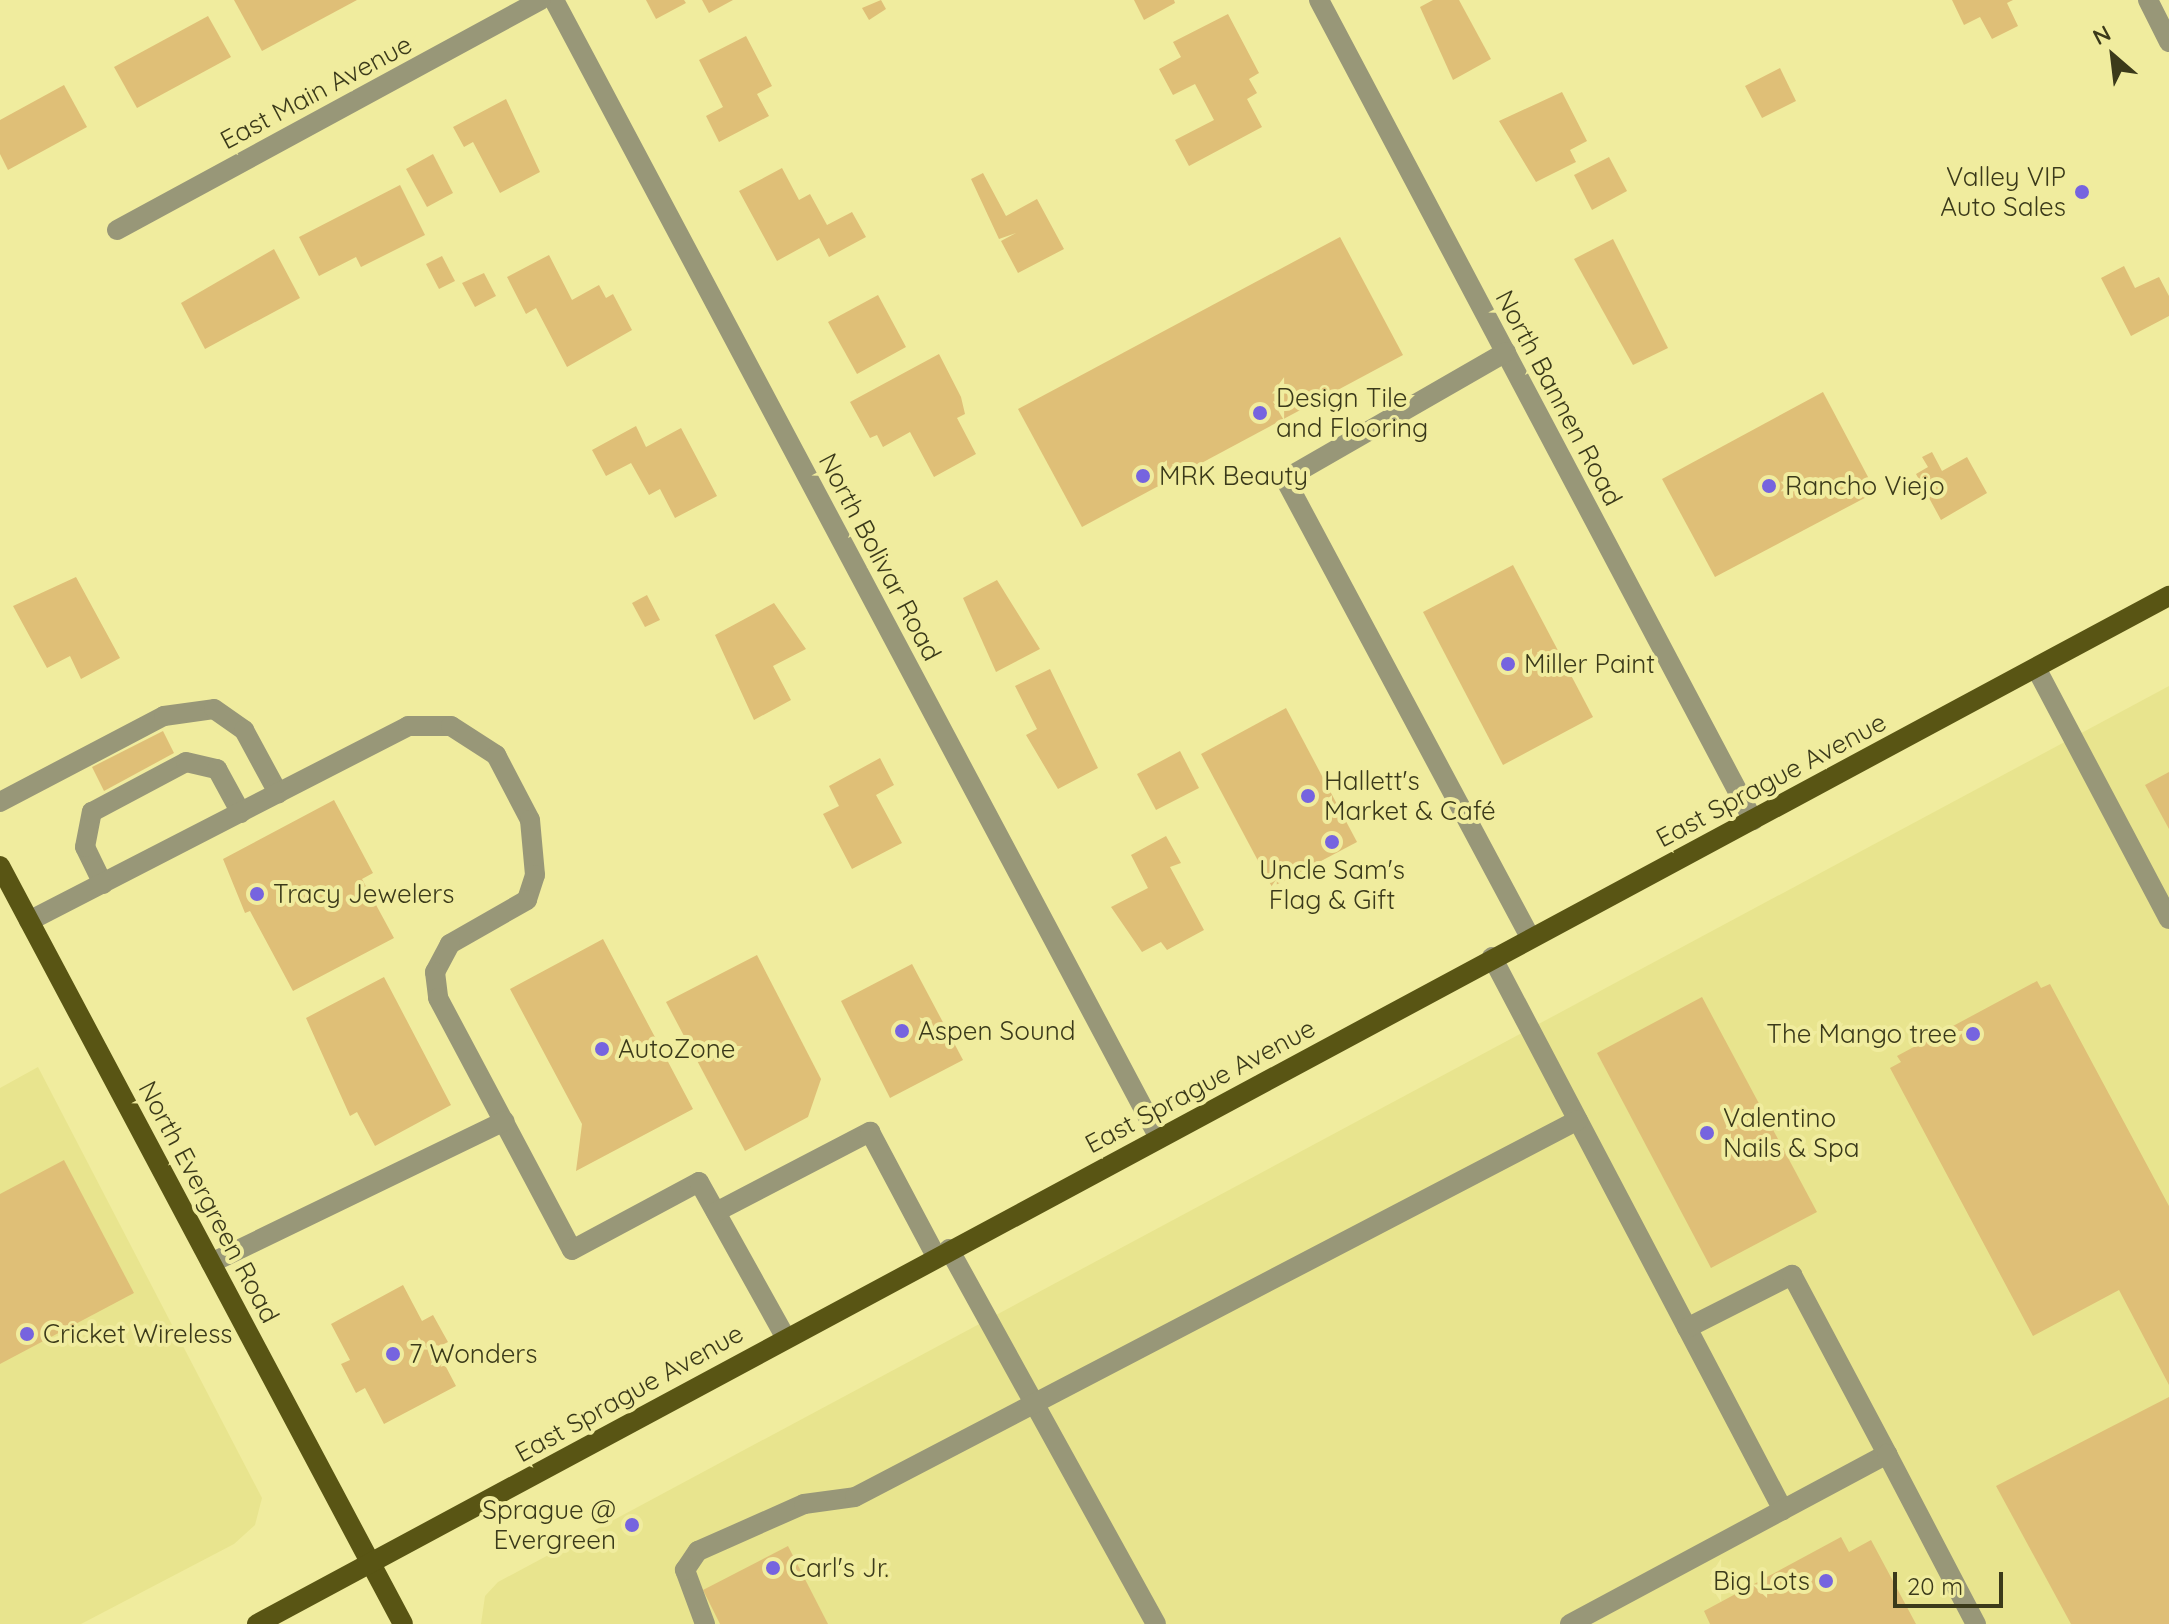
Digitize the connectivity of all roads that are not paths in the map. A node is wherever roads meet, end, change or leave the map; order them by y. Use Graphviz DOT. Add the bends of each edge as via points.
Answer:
graph roads {
  1 [pos="541,0"];
  2 [pos="554,0"];
  3 [pos="1319,0"];
  4 [pos="2148,0"];
  5 [pos="2169,42"];
  6 [pos="117,230"];
  7 [pos="1506,352"];
  8 [pos="2169,596"];
  9 [pos="2036,668"];
  10 [pos="278,793"];
  11 [pos="0,802"];
  12 [pos="241,813"];
  13 [pos="1753,820"];
  14 [pos="0,866"];
  15 [pos="103,884"];
  16 [pos="2169,919"];
  17 [pos="29,921"];
  18 [pos="1530,937"];
  19 [pos="1492,957"];
  20 [pos="1578,1120"];
  21 [pos="505,1121"];
  22 [pos="1159,1138"];
  23 [pos="716,1212"];
  24 [pos="942,1252"];
  25 [pos="211,1263"];
  26 [pos="1687,1328"];
  27 [pos="786,1338"];
  28 [pos="1034,1404"];
  29 [pos="1887,1454"];
  30 [pos="1783,1510"];
  31 [pos="371,1564"];
  32 [pos="257,1624"];
  33 [pos="403,1624"];
  34 [pos="705,1624"];
  35 [pos="1156,1624"];
  36 [pos="1570,1624"];
  37 [pos="1976,1624"];
  1 -- 6 [label="street, East Main Avenue"];
  2 -- 22 [label="street, North Bolivar Road"];
  3 -- 7 [label="street, North Bannen Road"];
  4 -- 5 [label="street"];
  7 -- 13 [label="street, North Bannen Road"];
  7 -- 18 [label="street" via="1285,479"];
  8 -- 9 [label="main road, East Sprague Avenue"];
  9 -- 13 [label="main road, East Sprague Avenue"];
  9 -- 16 [label="street"];
  10 -- 11 [label="street" via="244,730 214,709 164,716"];
  10 -- 12 [label="street"];
  10 -- 21 [label="street" via="408,726 451,726 496,755 530,820 535,875 527,900 450,944 435,972 438,998"];
  12 -- 15 [label="street"];
  12 -- 15 [label="street" via="217,769 186,762 92,812 85,847"];
  13 -- 18 [label="main road, East Sprague Avenue"];
  14 -- 17 [label="main road, North Evergreen Road"];
  15 -- 17 [label="street"];
  17 -- 25 [label="main road, North Evergreen Road"];
  18 -- 19 [label="main road, East Sprague Avenue"];
  19 -- 20 [label="street"];
  19 -- 22 [label="main road, East Sprague Avenue"];
  20 -- 26 [label="street"];
  20 -- 28 [label="street"];
  21 -- 23 [label="street" via="572,1250 699,1182"];
  21 -- 25 [label="street"];
  22 -- 24 [label="main road, East Sprague Avenue"];
  23 -- 24 [label="street" via="870,1132"];
  23 -- 27 [label="street"];
  24 -- 27 [label="main road, East Sprague Avenue"];
  24 -- 28 [label="street"];
  25 -- 31 [label="main road, North Evergreen Road"];
  26 -- 29 [label="street" via="1792,1275"];
  26 -- 30 [label="street"];
  27 -- 31 [label="main road, East Sprague Avenue"];
  28 -- 34 [label="street" via="855,1497 804,1504 698,1551 685,1570"];
  28 -- 35 [label="street"];
  29 -- 30 [label="street"];
  29 -- 37 [label="street"];
  30 -- 36 [label="street"];
  31 -- 32 [label="main road, East Sprague Avenue"];
  31 -- 33 [label="main road, North Evergreen Road"];
}
